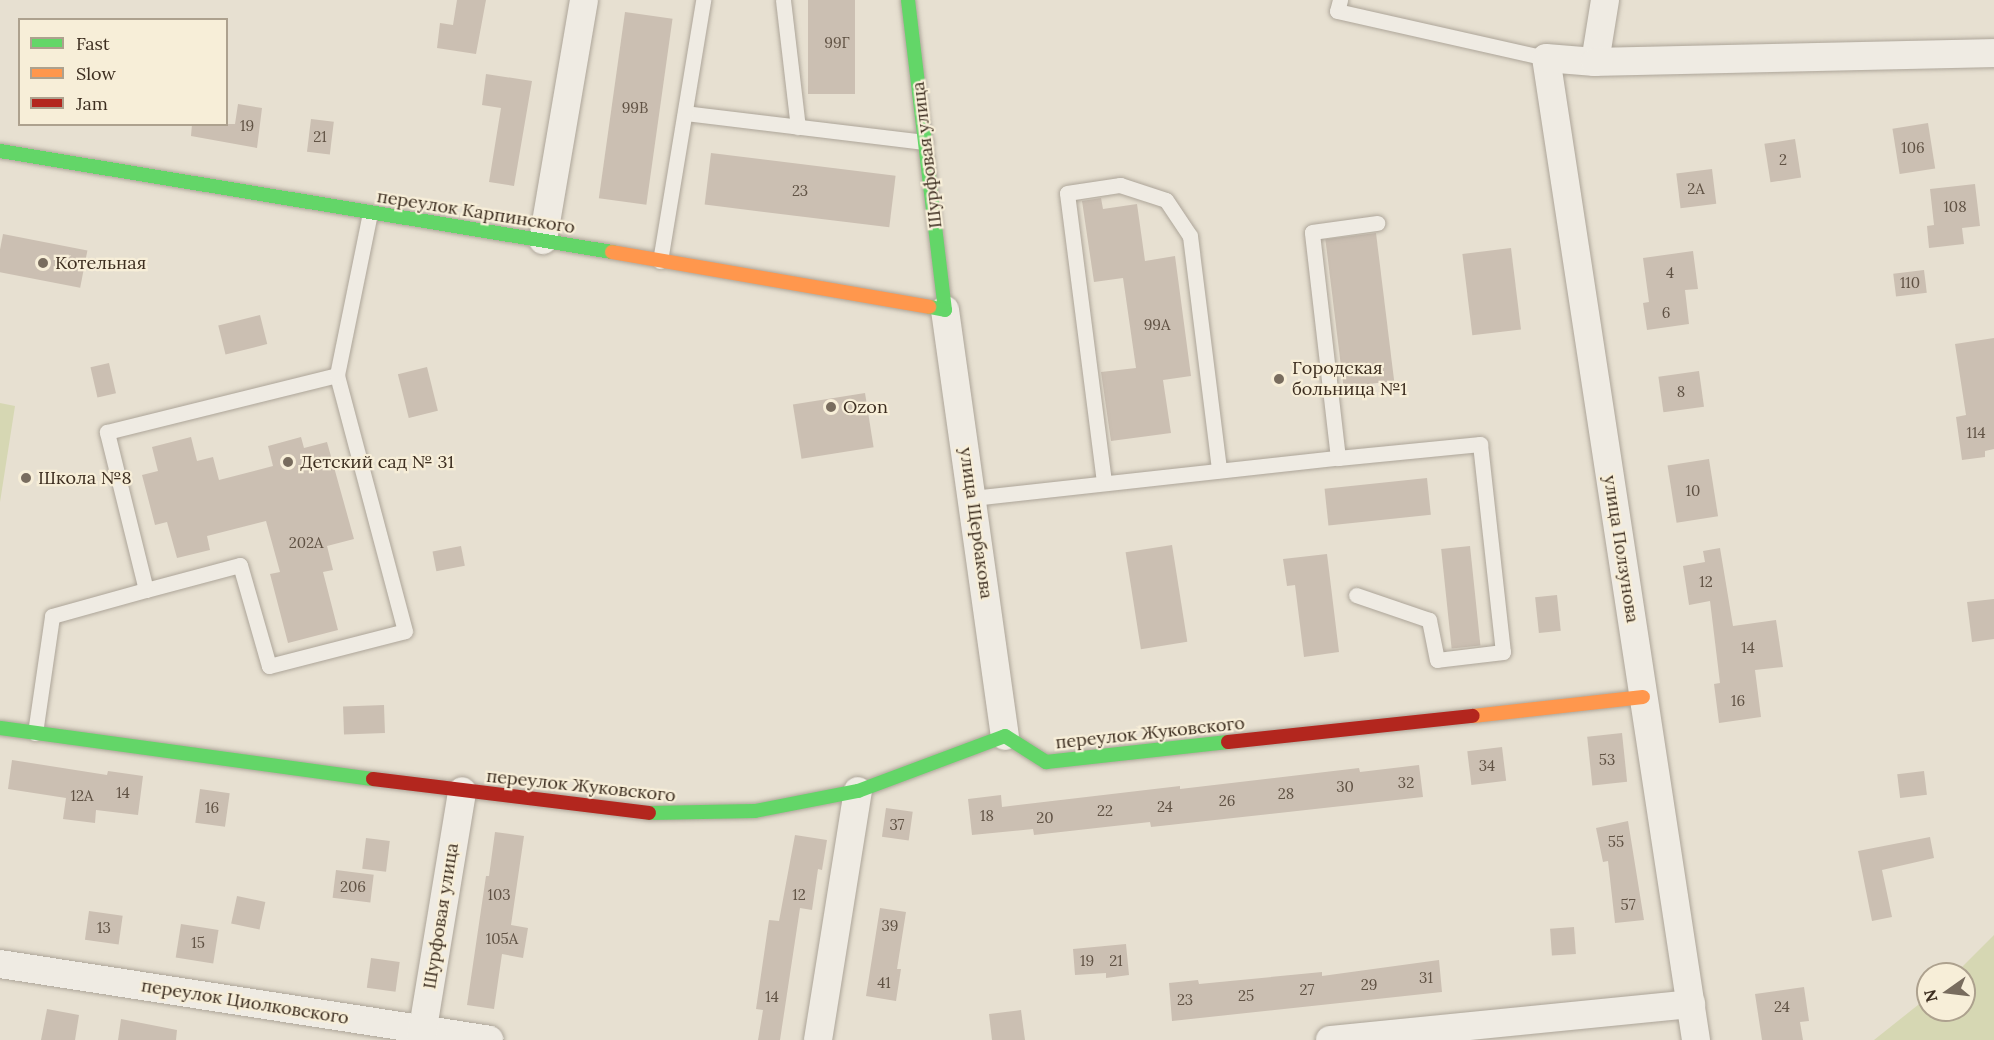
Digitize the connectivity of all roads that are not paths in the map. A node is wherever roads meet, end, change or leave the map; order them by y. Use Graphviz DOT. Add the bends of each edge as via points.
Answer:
graph roads {
  1 [pos="584,0"];
  2 [pos="703,0"];
  3 [pos="783,0"];
  4 [pos="908,0"];
  5 [pos="1340,0"];
  6 [pos="1605,0"];
  7 [pos="1994,53"];
  8 [pos="1546,58"];
  9 [pos="1595,62"];
  10 [pos="685,113"];
  11 [pos="798,127"];
  12 [pos="925,142"];
  13 [pos="0,152"];
  14 [pos="370,213"];
  15 [pos="1377,223"];
  16 [pos="543,240"];
  17 [pos="660,261"];
  18 [pos="945,310"];
  19 [pos="338,375"];
  20 [pos="1338,458"];
  21 [pos="1219,470"];
  22 [pos="1104,482"];
  23 [pos="973,498"];
  24 [pos="146,590"];
  25 [pos="1356,595"];
  26 [pos="1644,697"];
  27 [pos="0,728"];
  28 [pos="35,733"];
  29 [pos="1005,736"];
  30 [pos="858,791"];
  31 [pos="462,792"];
  32 [pos="0,964"];
  33 [pos="1691,1004"];
  34 [pos="422,1035"];
  35 [pos="489,1040"];
  36 [pos="818,1040"];
  37 [pos="1330,1040"];
  38 [pos="1696,1040"];
  1 -- 16 [label="street"];
  2 -- 10 [label="lane"];
  3 -- 11 [label="lane"];
  4 -- 12 [label="street, Шурфовая улица"];
  5 -- 8 [label="lane" via="1337,11"];
  6 -- 9 [label="street"];
  7 -- 9 [label="street"];
  8 -- 9 [label="street"];
  8 -- 26 [label="street, улица Ползунова"];
  10 -- 11 [label="lane"];
  10 -- 17 [label="lane"];
  11 -- 12 [label="lane"];
  12 -- 18 [label="street, Шурфовая улица"];
  13 -- 14 [label="street, переулок Карпинского"];
  14 -- 16 [label="street, переулок Карпинского"];
  14 -- 19 [label="lane"];
  15 -- 20 [label="lane" via="1312,232"];
  16 -- 17 [label="street, переулок Карпинского"];
  17 -- 18 [label="street, переулок Карпинского"];
  18 -- 23 [label="street, улица Щербакова"];
  19 -- 24 [label="lane" via="107,432"];
  19 -- 24 [label="lane" via="405,631 269,666 240,565"];
  20 -- 21 [label="lane"];
  20 -- 25 [label="lane" via="1480,444 1503,652 1437,660 1429,620"];
  21 -- 22 [label="lane"];
  21 -- 22 [label="lane" via="1190,236 1166,200 1120,185 1067,193"];
  22 -- 23 [label="lane"];
  23 -- 29 [label="street, улица Щербакова"];
  24 -- 28 [label="lane" via="52,616"];
  26 -- 29 [label="street, переулок Жуковского" via="1046,762"];
  26 -- 33 [label="street, улица Ползунова"];
  27 -- 28 [label="street, переулок Жуковского"];
  28 -- 31 [label="street, переулок Жуковского"];
  29 -- 30 [label="street, переулок Жуковского"];
  30 -- 31 [label="street, переулок Жуковского" via="755,811 663,815"];
  30 -- 36 [label="street"];
  31 -- 34 [label="street, Шурфовая улица"];
  32 -- 34 [label="street, переулок Циолковского"];
  33 -- 37 [label="street"];
  33 -- 38 [label="street, улица Ползунова"];
  34 -- 35 [label="street, переулок Циолковского"];
}
